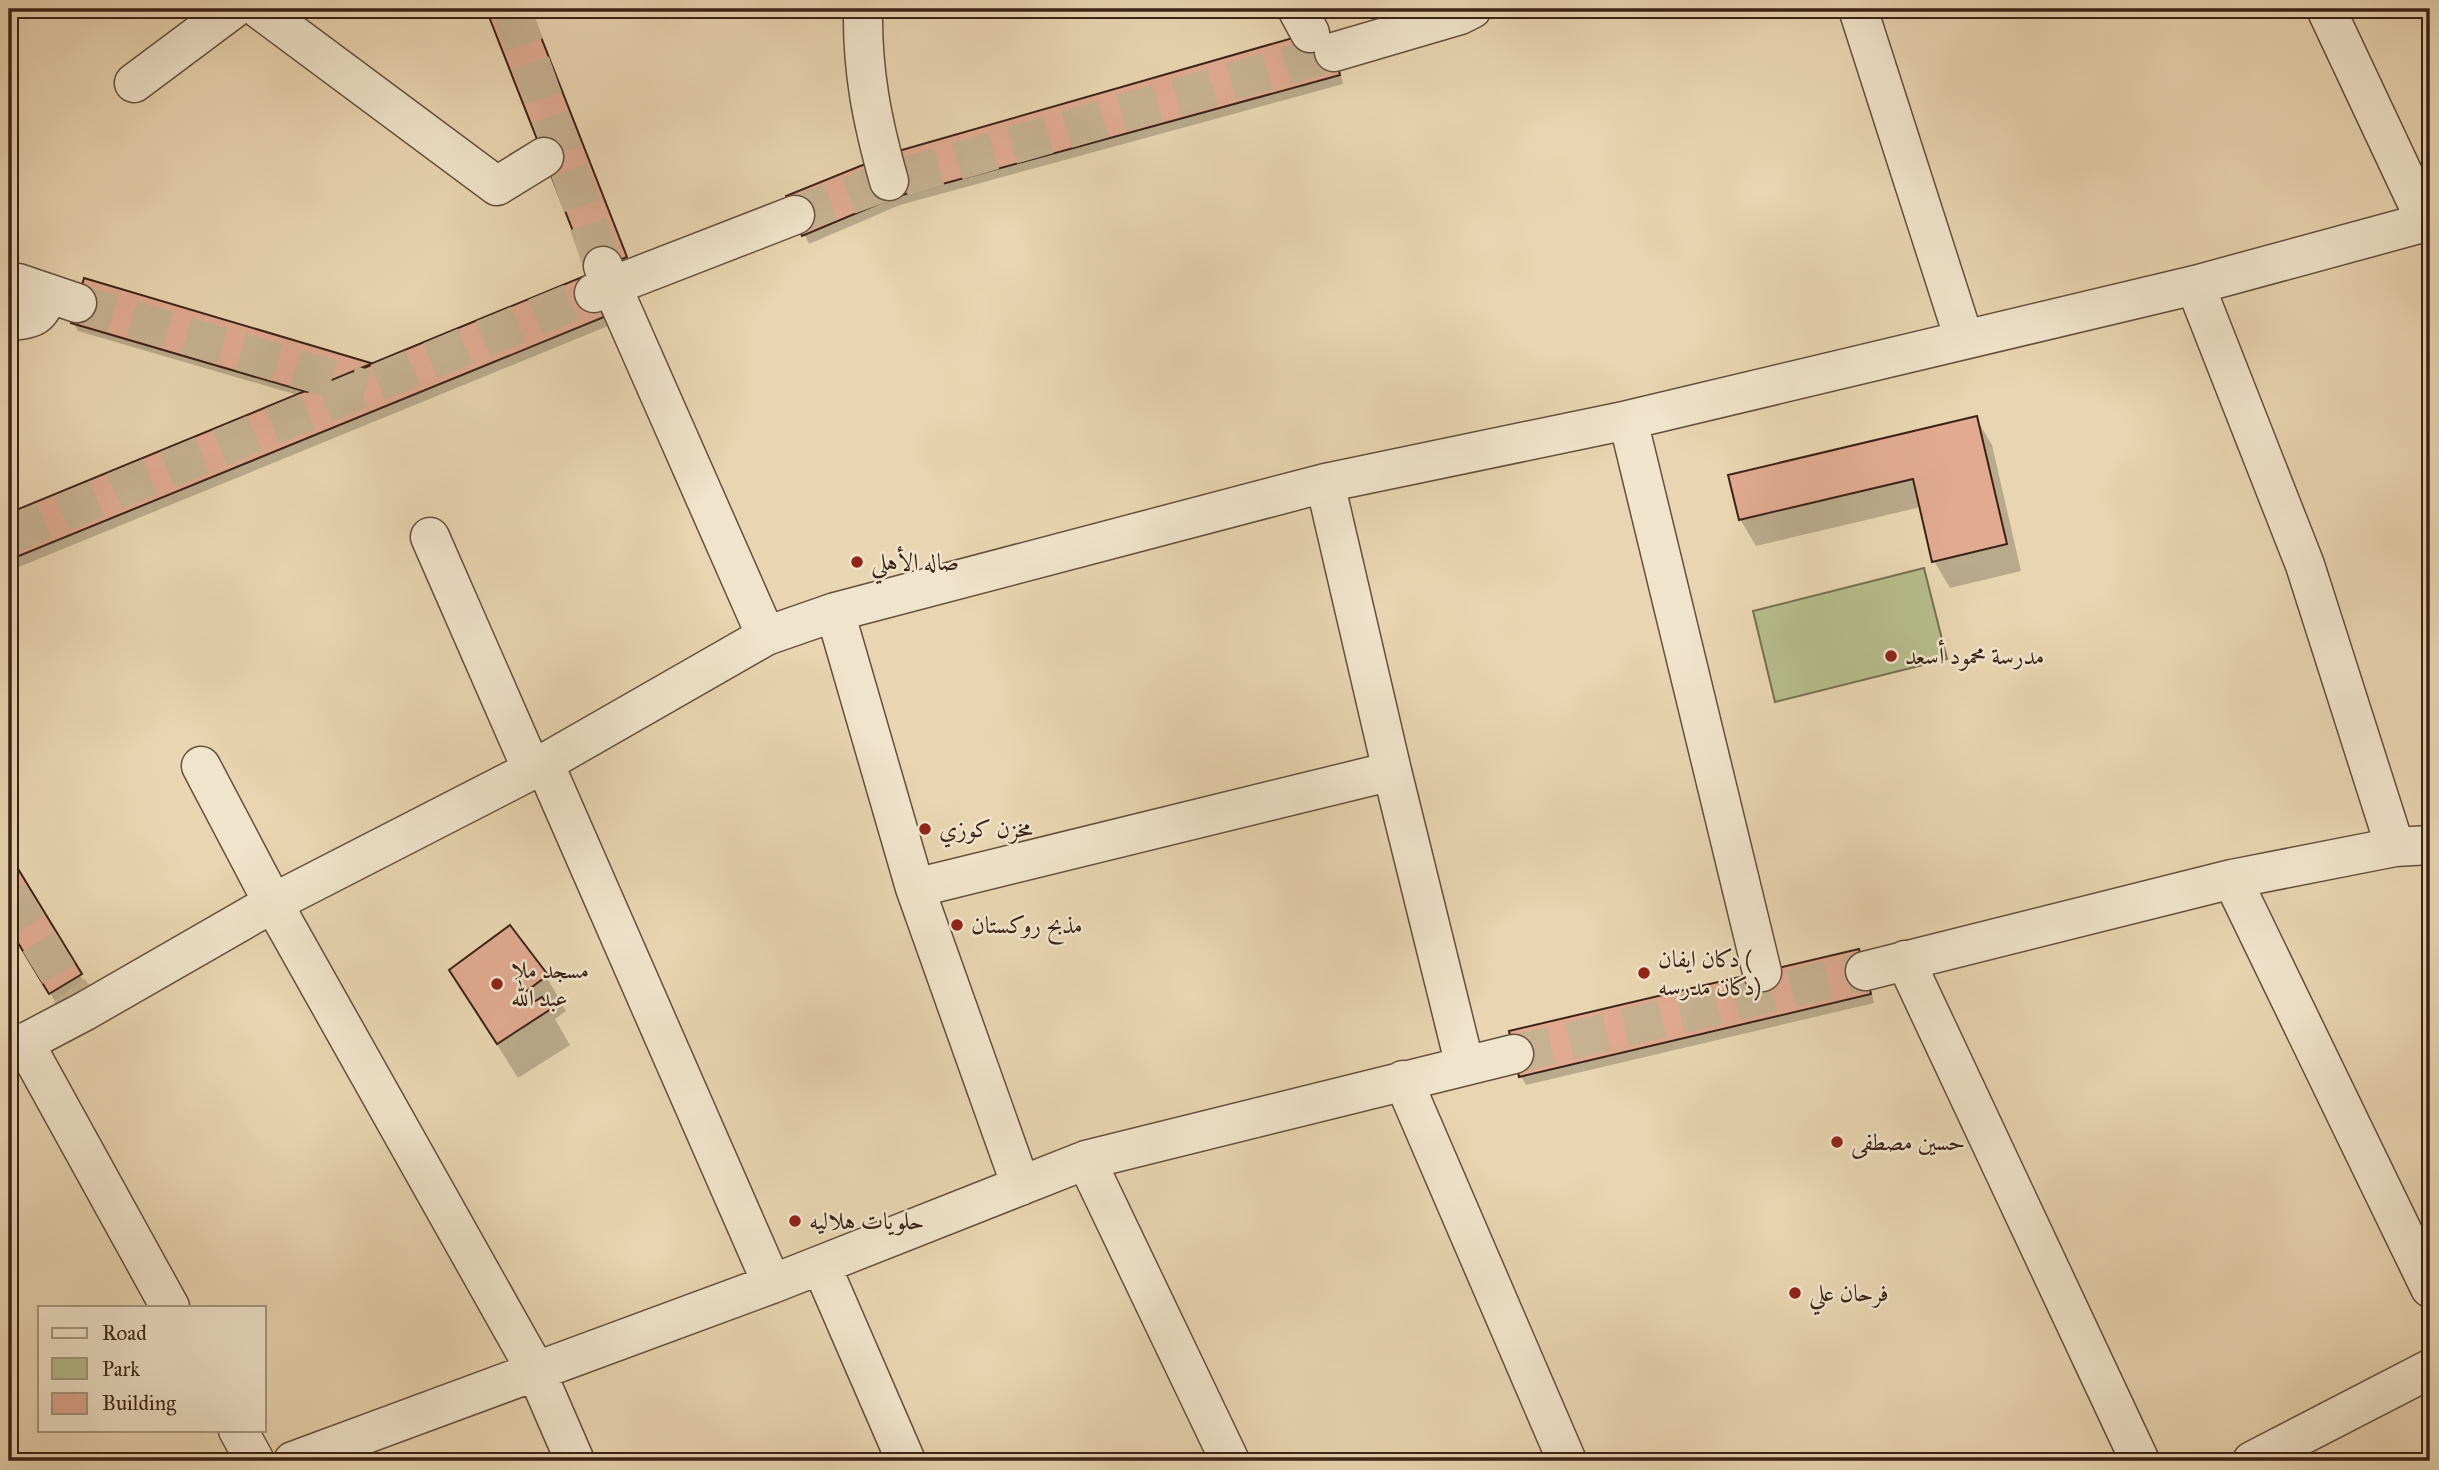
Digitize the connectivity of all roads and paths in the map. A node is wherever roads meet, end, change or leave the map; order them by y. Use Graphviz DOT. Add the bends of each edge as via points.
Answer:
graph roads {
  1 [pos="233,9"];
  2 [pos="260,9"];
  3 [pos="863,9"];
  4 [pos="1472,9"];
  5 [pos="1858,9"];
  6 [pos="2326,9"];
  7 [pos="1314,31"];
  8 [pos="134,82"];
  9 [pos="544,157"];
  10 [pos="889,181"];
  11 [pos="795,215"];
  12 [pos="2428,222"];
  13 [pos="2195,285"];
  14 [pos="48,293"];
  15 [pos="9,321"];
  16 [pos="1964,340"];
  17 [pos="1628,420"];
  18 [pos="1325,483"];
  19 [pos="430,537"];
  20 [pos="835,612"];
  21 [pos="766,636"];
  22 [pos="201,766"];
  23 [pos="538,766"];
  24 [pos="1392,771"];
  25 [pos="2413,846"];
  26 [pos="2232,879"];
  27 [pos="915,888"];
  28 [pos="273,903"];
  29 [pos="1905,960"];
  30 [pos="1865,971"];
  31 [pos="1762,972"];
  32 [pos="17,1046"];
  33 [pos="1514,1054"];
  34 [pos="1465,1066"];
  35 [pos="1403,1080"];
  36 [pos="1086,1160"];
  37 [pos="1021,1186"];
  38 [pos="821,1265"];
  39 [pos="772,1284"];
  40 [pos="2430,1288"];
  41 [pos="169,1306"];
  42 [pos="2430,1369"];
  43 [pos="536,1371"];
  44 [pos="239,1432"];
  45 [pos="255,1461"];
  46 [pos="293,1461"];
  47 [pos="575,1461"];
  48 [pos="906,1461"];
  49 [pos="1230,1461"];
  50 [pos="1567,1461"];
  51 [pos="2140,1461"];
  52 [pos="2252,1461"];
  1 -- 8 [label="street"];
  2 -- 9 [label="street" via="497,186"];
  3 -- 10 [label="street" via="866,87"];
  4 -- 7 [label="street" via="1460,15"];
  5 -- 16 [label="street"];
  6 -- 12 [label="street"];
  11 -- 21 [label="street" via="603,281"];
  12 -- 13 [label="street"];
  13 -- 16 [label="street"];
  13 -- 25 [label="street"];
  14 -- 15 [label="street" via="36,317"];
  16 -- 17 [label="street"];
  17 -- 18 [label="street"];
  17 -- 31 [label="street"];
  18 -- 20 [label="street"];
  18 -- 24 [label="street"];
  19 -- 23 [label="street"];
  20 -- 21 [label="street"];
  20 -- 27 [label="street"];
  21 -- 23 [label="street"];
  22 -- 28 [label="street"];
  23 -- 28 [label="street"];
  23 -- 39 [label="street"];
  24 -- 27 [label="street"];
  24 -- 34 [label="street"];
  25 -- 26 [label="street"];
  26 -- 29 [label="street"];
  26 -- 40 [label="street"];
  27 -- 37 [label="street"];
  28 -- 32 [label="street"];
  28 -- 43 [label="street"];
  29 -- 30 [label="street"];
  29 -- 51 [label="street"];
  32 -- 41 [label="street"];
  33 -- 34 [label="street"];
  34 -- 35 [label="street"];
  35 -- 36 [label="street"];
  35 -- 50 [label="street"];
  36 -- 37 [label="street"];
  36 -- 49 [label="street"];
  37 -- 38 [label="street"];
  38 -- 39 [label="street"];
  38 -- 48 [label="street"];
  39 -- 43 [label="street"];
  42 -- 52 [label="street"];
  43 -- 46 [label="street"];
  43 -- 47 [label="street"];
  44 -- 45 [label="street"];
}
